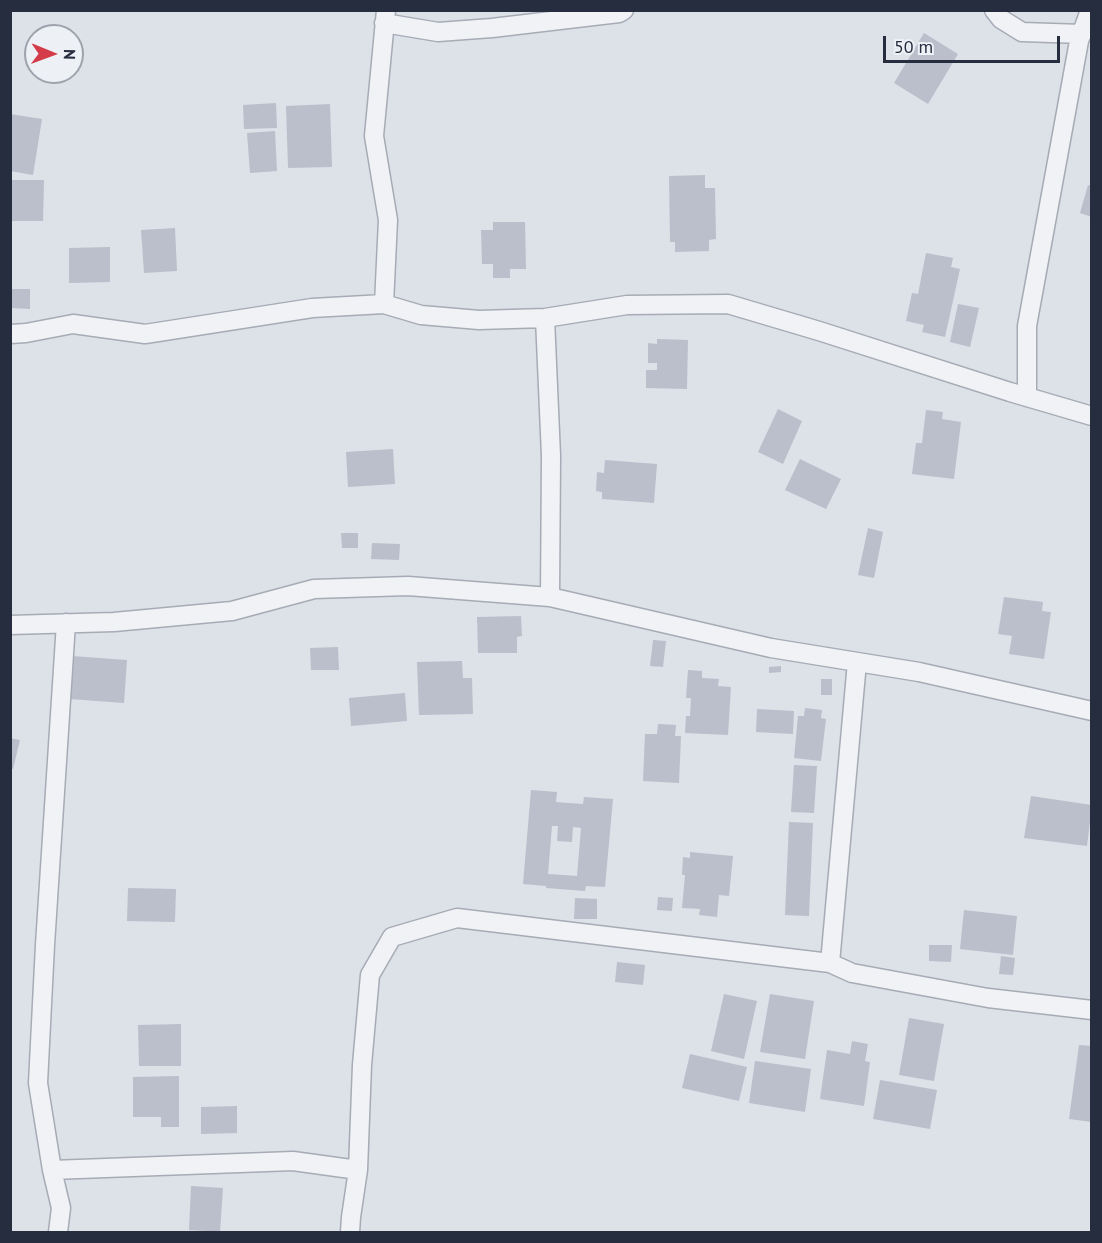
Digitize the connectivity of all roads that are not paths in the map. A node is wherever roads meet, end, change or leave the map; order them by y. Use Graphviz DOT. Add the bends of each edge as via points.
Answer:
graph roads {
  1 [pos="624,10"];
  2 [pos="994,10"];
  3 [pos="1090,10"];
  4 [pos="385,17"];
  5 [pos="1082,34"];
  6 [pos="384,304"];
  7 [pos="545,318"];
  8 [pos="10,333"];
  9 [pos="1028,397"];
  10 [pos="1092,416"];
  11 [pos="550,597"];
  12 [pos="66,623"];
  13 [pos="10,625"];
  14 [pos="857,662"];
  15 [pos="1092,711"];
  16 [pos="830,963"];
  17 [pos="1092,1010"];
  18 [pos="52,1170"];
  19 [pos="358,1170"];
  20 [pos="58,1233"];
  21 [pos="350,1233"];
  1 -- 4 [label="street" via="608,15 438,32"];
  2 -- 5 [label="street" via="1000,19 1022,32"];
  3 -- 5 [label="street"];
  4 -- 6 [label="street" via="375,136 388,220"];
  5 -- 9 [label="street" via="1027,326"];
  6 -- 7 [label="street" via="421,315 479,320"];
  6 -- 8 [label="street" via="312,308 145,334 73,324"];
  7 -- 9 [label="street" via="627,305 728,304"];
  7 -- 11 [label="street" via="551,456"];
  9 -- 10 [label="street"];
  11 -- 12 [label="street" via="408,586 314,589 232,611"];
  11 -- 14 [label="street" via="771,648"];
  12 -- 13 [label="street"];
  12 -- 18 [label="street" via="38,1083"];
  14 -- 15 [label="street"];
  14 -- 16 [label="street"];
  16 -- 17 [label="street" via="852,973 965,994"];
  16 -- 19 [label="street" via="457,918 392,937 370,975"];
  18 -- 19 [label="street" via="293,1161"];
  18 -- 20 [label="street" via="61,1208"];
  19 -- 21 [label="street"];
}
